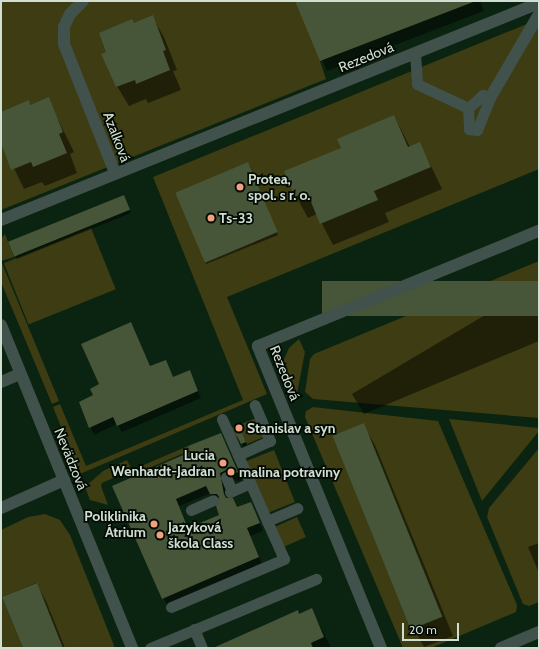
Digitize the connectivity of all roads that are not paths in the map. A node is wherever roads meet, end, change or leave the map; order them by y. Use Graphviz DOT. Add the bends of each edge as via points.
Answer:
graph roads {
  1 [pos="83,1"];
  2 [pos="539,3"];
  3 [pos="539,14"];
  4 [pos="414,54"];
  5 [pos="490,98"];
  6 [pos="468,108"];
  7 [pos="115,173"];
  8 [pos="1,220"];
  9 [pos="539,231"];
  10 [pos="1,325"];
  11 [pos="20,374"];
  12 [pos="1,382"];
  13 [pos="255,405"];
  14 [pos="222,419"];
  15 [pos="238,455"];
  16 [pos="226,477"];
  17 [pos="64,480"];
  18 [pos="250,483"];
  19 [pos="213,500"];
  20 [pos="1,508"];
  21 [pos="297,508"];
  22 [pos="191,510"];
  23 [pos="267,521"];
  24 [pos="316,579"];
  25 [pos="171,607"];
  26 [pos="194,629"];
  27 [pos="539,632"];
  28 [pos="132,648"];
  29 [pos="150,648"];
  30 [pos="202,648"];
  31 [pos="381,648"];
  32 [pos="501,648"];
  1 -- 7 [label="street, Azalková" via="70,14 64,27 64,44"];
  2 -- 4 [label="street, Rezedová"];
  3 -- 5 [label="street"];
  4 -- 6 [label="lane" via="417,84"];
  4 -- 7 [label="street, Rezedová"];
  5 -- 6 [label="lane" via="483,95"];
  5 -- 6 [label="lane" via="477,130 469,129"];
  7 -- 8 [label="street, Azalková"];
  9 -- 31 [label="street, Rezedová" via="258,346"];
  10 -- 11 [label="street, Nevädzová"];
  11 -- 12 [label="street"];
  11 -- 17 [label="street, Nevädzová"];
  13 -- 15 [label="lane" via="270,441"];
  14 -- 15 [label="lane"];
  15 -- 18 [label="lane"];
  16 -- 18 [label="lane" via="231,492"];
  17 -- 20 [label="street"];
  17 -- 28 [label="street, Nevädzová"];
  18 -- 23 [label="lane"];
  19 -- 22 [label="lane"];
  21 -- 23 [label="lane"];
  23 -- 25 [label="lane" via="284,560"];
  24 -- 26 [label="lane"];
  26 -- 29 [label="lane"];
  26 -- 30 [label="lane"];
  27 -- 32 [label="street"];
}
